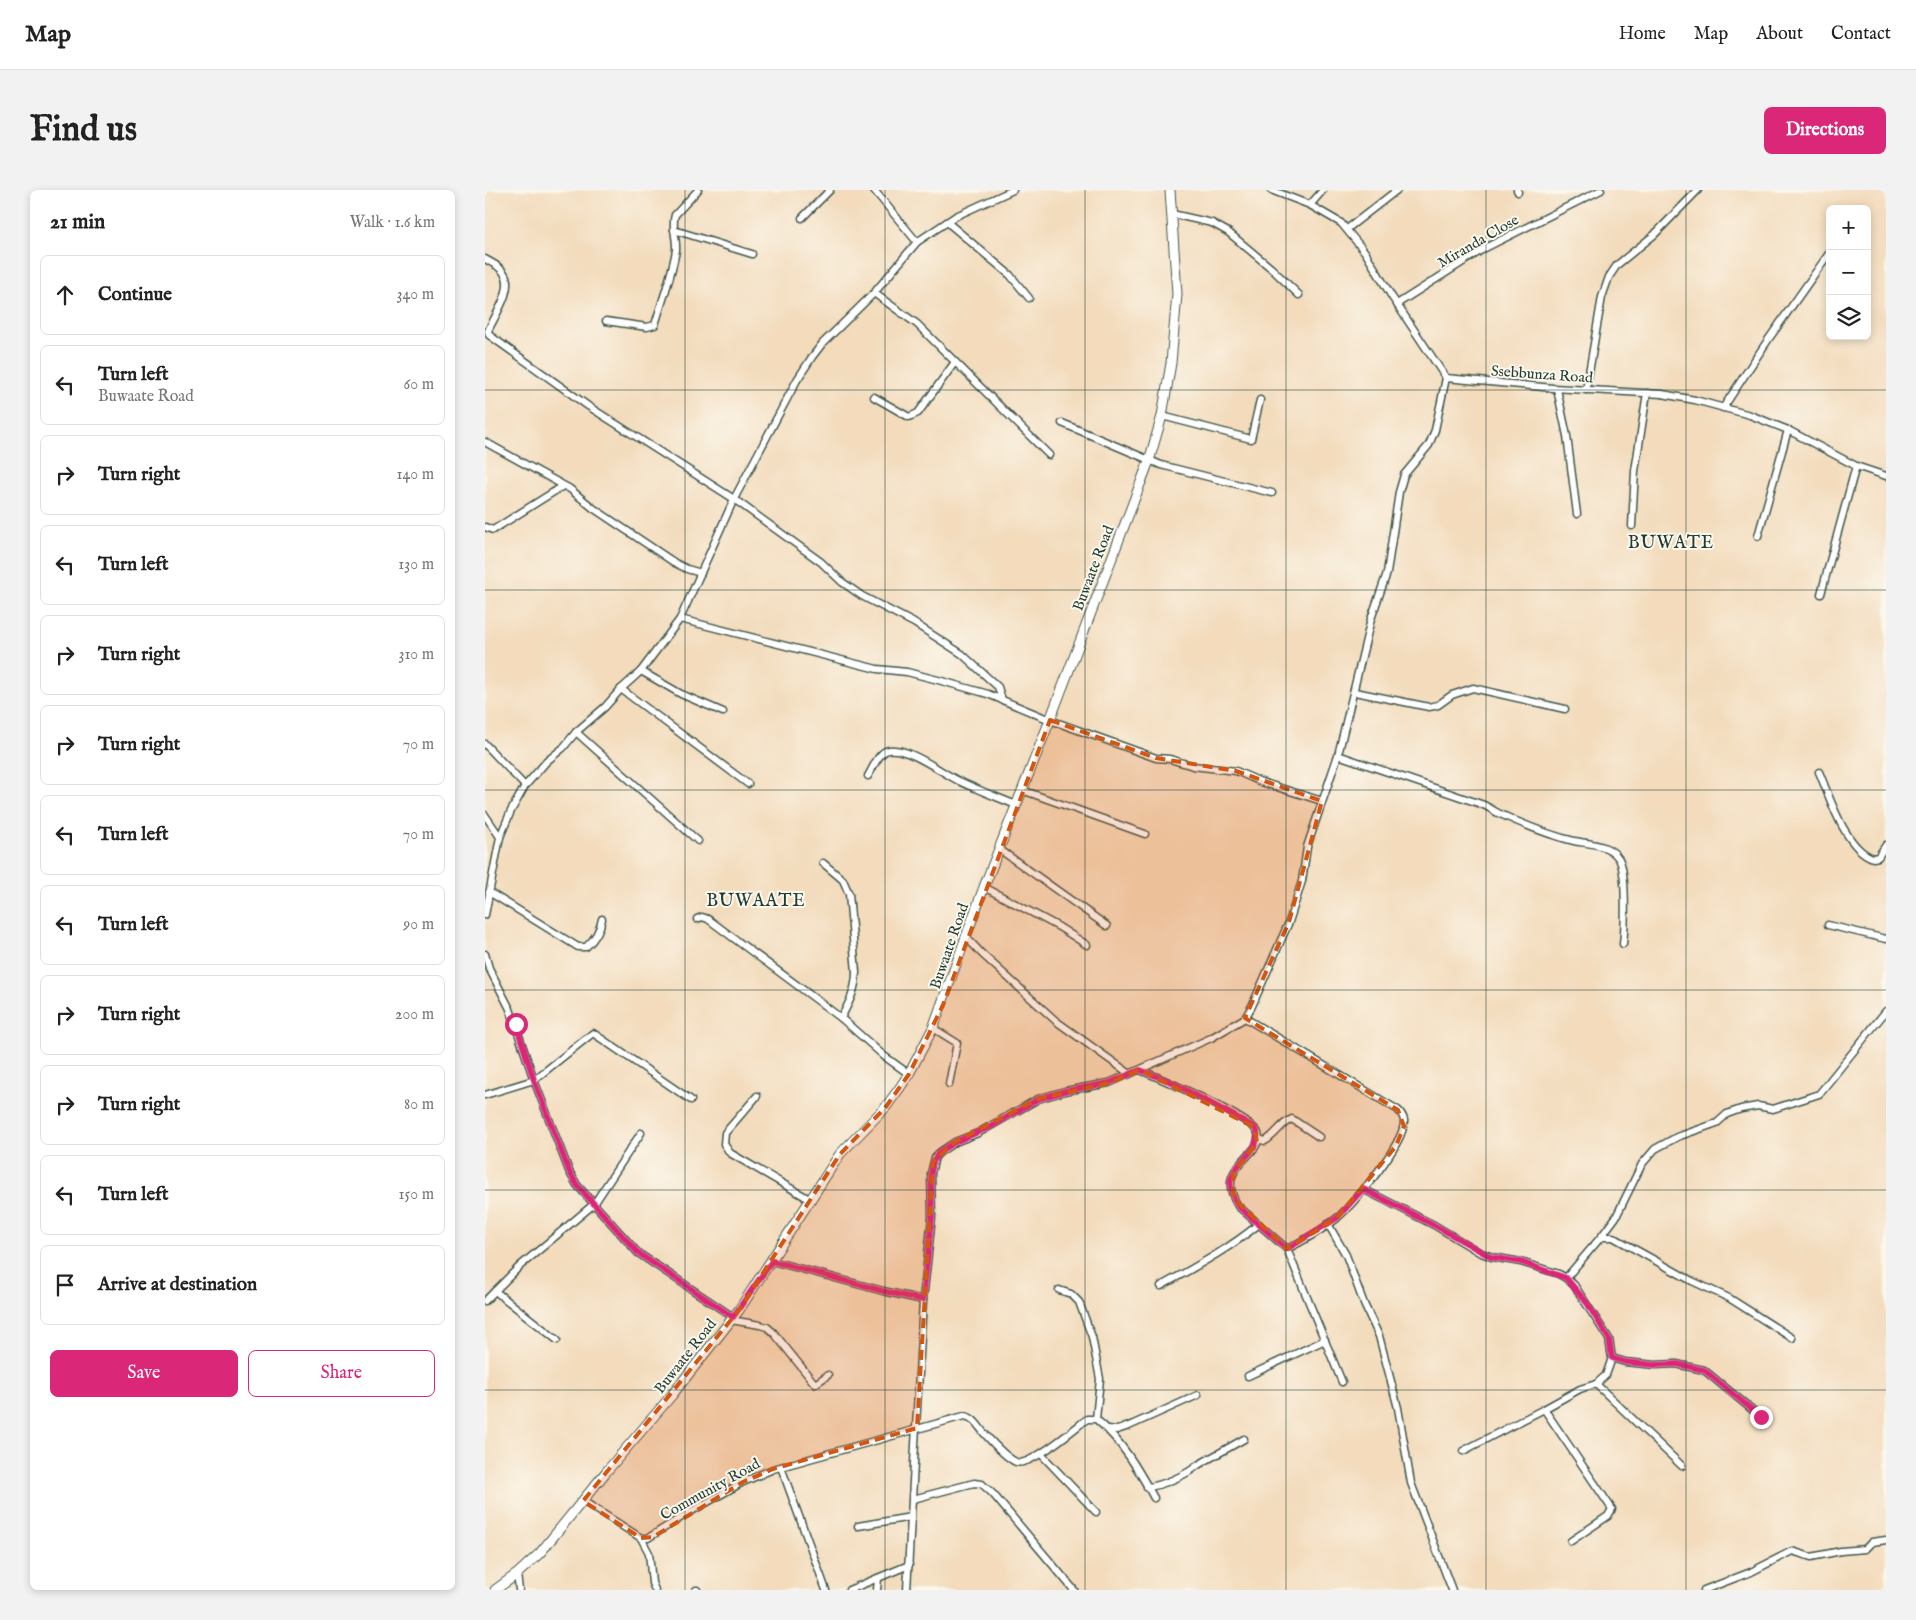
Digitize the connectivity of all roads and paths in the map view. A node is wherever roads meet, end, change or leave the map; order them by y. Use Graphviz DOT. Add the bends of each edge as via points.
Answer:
graph roads {
  1 [pos="698,190"];
  2 [pos="830,190"];
  3 [pos="875,190"];
  4 [pos="1013,190"];
  5 [pos="1170,190"];
  6 [pos="1271,190"];
  7 [pos="1323,190"];
  8 [pos="1397,190"];
  9 [pos="1601,190"];
  10 [pos="1698,190"];
  11 [pos="1310,205"];
  12 [pos="1172,214"];
  13 [pos="802,218"];
  14 [pos="947,222"];
  15 [pos="1347,229"];
  16 [pos="674,230"];
  17 [pos="917,242"];
  18 [pos="752,254"];
  19 [pos="1826,258"];
  20 [pos="485,259"];
  21 [pos="874,293"];
  22 [pos="1299,295"];
  23 [pos="1029,298"];
  24 [pos="1397,304"];
  25 [pos="606,321"];
  26 [pos="955,362"];
  27 [pos="1446,378"];
  28 [pos="1557,389"];
  29 [pos="1586,390"];
  30 [pos="1647,393"];
  31 [pos="874,397"];
  32 [pos="1260,400"];
  33 [pos="1723,408"];
  34 [pos="1162,416"];
  35 [pos="1062,423"];
  36 [pos="1788,430"];
  37 [pos="485,442"];
  38 [pos="1049,455"];
  39 [pos="1149,461"];
  40 [pos="1856,466"];
  41 [pos="1886,476"];
  42 [pos="563,486"];
  43 [pos="1272,493"];
  44 [pos="734,499"];
  45 [pos="1577,514"];
  46 [pos="1631,526"];
  47 [pos="485,527"];
  48 [pos="1758,536"];
  49 [pos="701,574"];
  50 [pos="1821,594"];
  51 [pos="681,619"];
  52 [pos="641,671"];
  53 [pos="621,689"];
  54 [pos="1355,692"];
  55 [pos="1002,700"];
  56 [pos="1565,709"];
  57 [pos="723,712"];
  58 [pos="1050,720"];
  59 [pos="576,732"];
  60 [pos="485,744"];
  61 [pos="1338,755"];
  62 [pos="1819,772"];
  63 [pos="868,776"];
  64 [pos="748,784"];
  65 [pos="525,786"];
  66 [pos="1022,790"];
  67 [pos="1322,801"];
  68 [pos="1016,805"];
  69 [pos="485,815"];
  70 [pos="1145,834"];
  71 [pos="500,837"];
  72 [pos="697,841"];
  73 [pos="1886,845"];
  74 [pos="999,849"];
  75 [pos="823,863"];
  76 [pos="984,887"];
  77 [pos="489,892"];
  78 [pos="485,915"];
  79 [pos="602,919"];
  80 [pos="697,919"];
  81 [pos="1828,925"];
  82 [pos="1107,926"];
  83 [pos="966,937"];
  84 [pos="1886,938"];
  85 [pos="1623,944"];
  86 [pos="1087,945"];
  87 [pos="485,954"];
  88 [pos="1886,1011"];
  89 [pos="841,1018"];
  90 [pos="1245,1018"];
  91 [pos="933,1028"];
  92 [pos="1140,1070"];
  93 [pos="909,1074"];
  94 [pos="1129,1074"];
  95 [pos="534,1080"];
  96 [pos="949,1084"];
  97 [pos="485,1095"];
  98 [pos="757,1096"];
  99 [pos="691,1100"];
  100 [pos="641,1133"];
  101 [pos="1319,1137"];
  102 [pos="1258,1139"];
  103 [pos="1363,1189"];
  104 [pos="811,1200"];
  105 [pos="594,1204"];
  106 [pos="1259,1224"];
  107 [pos="1328,1224"];
  108 [pos="1601,1237"];
  109 [pos="1287,1249"];
  110 [pos="772,1261"];
  111 [pos="1566,1278"];
  112 [pos="1161,1286"];
  113 [pos="1059,1290"];
  114 [pos="495,1291"];
  115 [pos="485,1300"];
  116 [pos="923,1300"];
  117 [pos="732,1318"];
  118 [pos="1792,1338"];
  119 [pos="557,1340"];
  120 [pos="1325,1340"];
  121 [pos="1612,1358"];
  122 [pos="828,1375"];
  123 [pos="1248,1376"];
  124 [pos="1342,1382"];
  125 [pos="1596,1384"];
  126 [pos="1197,1395"];
  127 [pos="1544,1409"];
  128 [pos="1761,1417"];
  129 [pos="1096,1419"];
  130 [pos="917,1428"];
  131 [pos="1108,1429"];
  132 [pos="1244,1439"];
  133 [pos="1463,1451"];
  134 [pos="1041,1454"];
  135 [pos="1682,1466"];
  136 [pos="781,1467"];
  137 [pos="1147,1487"];
  138 [pos="1154,1498"];
  139 [pos="913,1499"];
  140 [pos="583,1501"];
  141 [pos="1096,1512"];
  142 [pos="911,1517"];
  143 [pos="858,1526"];
  144 [pos="641,1538"];
  145 [pos="1886,1540"];
  146 [pos="1571,1541"];
  147 [pos="909,1565"];
  148 [pos="517,1574"];
  149 [pos="878,1578"];
  150 [pos="495,1590"];
  151 [pos="519,1590"];
  152 [pos="655,1590"];
  153 [pos="826,1590"];
  154 [pos="849,1590"];
  155 [pos="877,1590"];
  156 [pos="907,1590"];
  157 [pos="1074,1590"];
  158 [pos="1453,1590"];
  159 [pos="1704,1590"];
  1 -- 16 [label="street" via="675,215"];
  2 -- 13 [label="street"];
  3 -- 17 [label="street"];
  4 -- 14 [label="street"];
  5 -- 12 [label="street, Buwaate Road"];
  6 -- 11 [label="street"];
  7 -- 11 [label="street"];
  8 -- 15 [label="street"];
  9 -- 24 [label="street, Miranda Close" via="1485,248"];
  10 -- 29 [label="street" via="1609,276 1602,297"];
  11 -- 15 [label="street"];
  12 -- 22 [label="street" via="1224,229"];
  12 -- 34 [label="street, Buwaate Road" via="1177,294"];
  14 -- 17 [label="street"];
  14 -- 23 [label="street" via="1010,275"];
  15 -- 24 [label="street"];
  16 -- 18 [label="street"];
  16 -- 25 [label="street" via="676,249 655,325 647,327"];
  17 -- 21 [label="street"];
  19 -- 33 [label="street"];
  20 -- 44 [label="street" via="505,273 508,283 489,335 588,406"];
  21 -- 26 [label="street" via="917,324"];
  21 -- 44 [label="street" via="822,344 805,368"];
  24 -- 27 [label="street"];
  26 -- 31 [label="street" via="913,417"];
  26 -- 38 [label="street"];
  27 -- 28 [label="street, Ssebbunza Road"];
  27 -- 54 [label="street" via="1429,445 1404,475 1399,492 1387,572 1371,620"];
  28 -- 29 [label="street, Ssebbunza Road"];
  28 -- 45 [label="street"];
  29 -- 30 [label="street, Ssebbunza Road"];
  30 -- 33 [label="street, Ssebbunza Road"];
  30 -- 46 [label="street" via="1635,471"];
  32 -- 34 [label="street" via="1251,439"];
  33 -- 36 [label="street, Ssebbunza Road"];
  34 -- 39 [label="street, Buwaate Road"];
  35 -- 39 [label="street"];
  36 -- 40 [label="street, Ssebbunza Road"];
  36 -- 48 [label="street"];
  37 -- 42 [label="street"];
  39 -- 43 [label="street"];
  39 -- 58 [label="street, Buwaate Road"];
  40 -- 41 [label="street, Ssebbunza Road"];
  40 -- 50 [label="street"];
  42 -- 47 [label="street" via="493,530"];
  42 -- 49 [label="street" via="675,563"];
  44 -- 49 [label="street"];
  44 -- 55 [label="street" via="862,596 914,623 962,654 998,687"];
  49 -- 51 [label="street"];
  51 -- 52 [label="street"];
  51 -- 55 [label="street" via="877,669 907,672"];
  52 -- 53 [label="street"];
  52 -- 57 [label="street" via="681,694"];
  53 -- 59 [label="street"];
  53 -- 64 [label="street"];
  54 -- 56 [label="street" via="1429,707 1473,688"];
  54 -- 61 [label="street"];
  55 -- 58 [label="street"];
  58 -- 66 [label="street, Buwaate Road"];
  58 -- 67 [label="street" via="1156,758 1236,771"];
  59 -- 65 [label="street"];
  59 -- 72 [label="street"];
  60 -- 65 [label="street"];
  61 -- 67 [label="street"];
  61 -- 85 [label="street" via="1481,804 1546,832 1607,848 1619,860 1623,871"];
  62 -- 73 [label="street" via="1840,823 1858,849 1873,858 1878,857"];
  63 -- 68 [label="street" via="883,752 899,750 959,781"];
  65 -- 71 [label="street"];
  66 -- 68 [label="street, Buwaate Road"];
  66 -- 70 [label="street"];
  67 -- 90 [label="street" via="1289,922"];
  68 -- 74 [label="street, Buwaate Road"];
  69 -- 71 [label="street"];
  71 -- 77 [label="street"];
  74 -- 76 [label="street, Buwaate Road"];
  74 -- 82 [label="street"];
  75 -- 89 [label="street" via="843,880 849,894 856,983"];
  76 -- 83 [label="street, Buwaate Road"];
  76 -- 86 [label="street"];
  77 -- 78 [label="street"];
  77 -- 79 [label="street" via="578,947 586,947 595,939"];
  80 -- 89 [label="street" via="708,919"];
  81 -- 84 [label="street"];
  83 -- 91 [label="street, Buwaate Road"];
  83 -- 94 [label="street" via="1056,1021"];
  87 -- 95 [label="street" via="511,1009"];
  88 -- 108 [label="street" via="1819,1094 1773,1109 1758,1106 1741,1109 1727,1114 1717,1124 1677,1137 1655,1149 1642,1164 1616,1217"];
  89 -- 93 [label="street"];
  90 -- 92 [label="street" via="1211,1038"];
  90 -- 103 [label="street" via="1402,1114 1404,1126 1396,1146"];
  91 -- 93 [label="street, Buwaate Road"];
  91 -- 96 [label="street" via="957,1042"];
  92 -- 94 [label="street"];
  92 -- 102 [label="street" via="1169,1081 1254,1127"];
  93 -- 104 [label="street, Buwaate Road" via="885,1108 840,1154"];
  94 -- 116 [label="street" via="1109,1083 1038,1099 939,1152 931,1173 932,1217"];
  95 -- 97 [label="street"];
  95 -- 99 [label="street" via="593,1033"];
  95 -- 105 [label="street" via="569,1171"];
  98 -- 104 [label="street" via="725,1133 724,1144 731,1153"];
  100 -- 105 [label="street"];
  101 -- 102 [label="street" via="1292,1119 1270,1139"];
  102 -- 106 [label="street" via="1233,1172 1231,1184 1238,1206"];
  103 -- 107 [label="street"];
  103 -- 111 [label="street" via="1491,1257 1521,1262"];
  104 -- 110 [label="street, Buwaate Road"];
  105 -- 114 [label="street"];
  105 -- 117 [label="street" via="638,1253"];
  106 -- 109 [label="street"];
  106 -- 112 [label="street" via="1217,1255"];
  107 -- 109 [label="street"];
  107 -- 158 [label="street" via="1346,1256 1379,1336 1398,1408 1411,1483"];
  108 -- 111 [label="street"];
  108 -- 118 [label="street" via="1613,1237 1729,1298"];
  109 -- 120 [label="street"];
  110 -- 116 [label="street"];
  110 -- 117 [label="street, Buwaate Road"];
  111 -- 121 [label="street" via="1587,1303 1609,1339"];
  113 -- 129 [label="street" via="1071,1294 1079,1302 1092,1337 1100,1379"];
  114 -- 115 [label="street"];
  114 -- 119 [label="street"];
  116 -- 130 [label="street"];
  117 -- 122 [label="street" via="767,1327 815,1384"];
  117 -- 140 [label="street, Buwaate Road" via="673,1396"];
  120 -- 123 [label="street"];
  120 -- 124 [label="street"];
  121 -- 125 [label="street" via="1606,1375"];
  121 -- 128 [label="street" via="1704,1370"];
  125 -- 127 [label="street"];
  125 -- 135 [label="street"];
  126 -- 131 [label="street" via="1129,1426"];
  127 -- 133 [label="street"];
  127 -- 146 [label="street" via="1612,1509 1608,1516"];
  129 -- 131 [label="street"];
  129 -- 134 [label="street" via="1087,1419"];
  130 -- 134 [label="street, Community Road" via="968,1416 1015,1462 1027,1462"];
  130 -- 136 [label="street, Community Road"];
  130 -- 139 [label="street"];
  131 -- 137 [label="street" via="1127,1452"];
  132 -- 137 [label="street" via="1192,1470"];
  134 -- 141 [label="street"];
  136 -- 144 [label="street, Community Road" via="743,1482 653,1536"];
  136 -- 153 [label="street"];
  137 -- 138 [label="street"];
  139 -- 142 [label="street"];
  139 -- 157 [label="street" via="974,1483 983,1484"];
  140 -- 144 [label="street"];
  140 -- 148 [label="street, Buwaate Road" via="546,1546"];
  142 -- 143 [label="street"];
  142 -- 147 [label="street"];
  144 -- 152 [label="street" via="649,1553"];
  145 -- 159 [label="street" via="1873,1542 1865,1549 1811,1557 1792,1551 1751,1572"];
  147 -- 149 [label="street"];
  147 -- 156 [label="street"];
  148 -- 150 [label="street, Buwaate Road"];
  148 -- 151 [label="street"];
  149 -- 154 [label="street"];
  149 -- 155 [label="street"];
}
